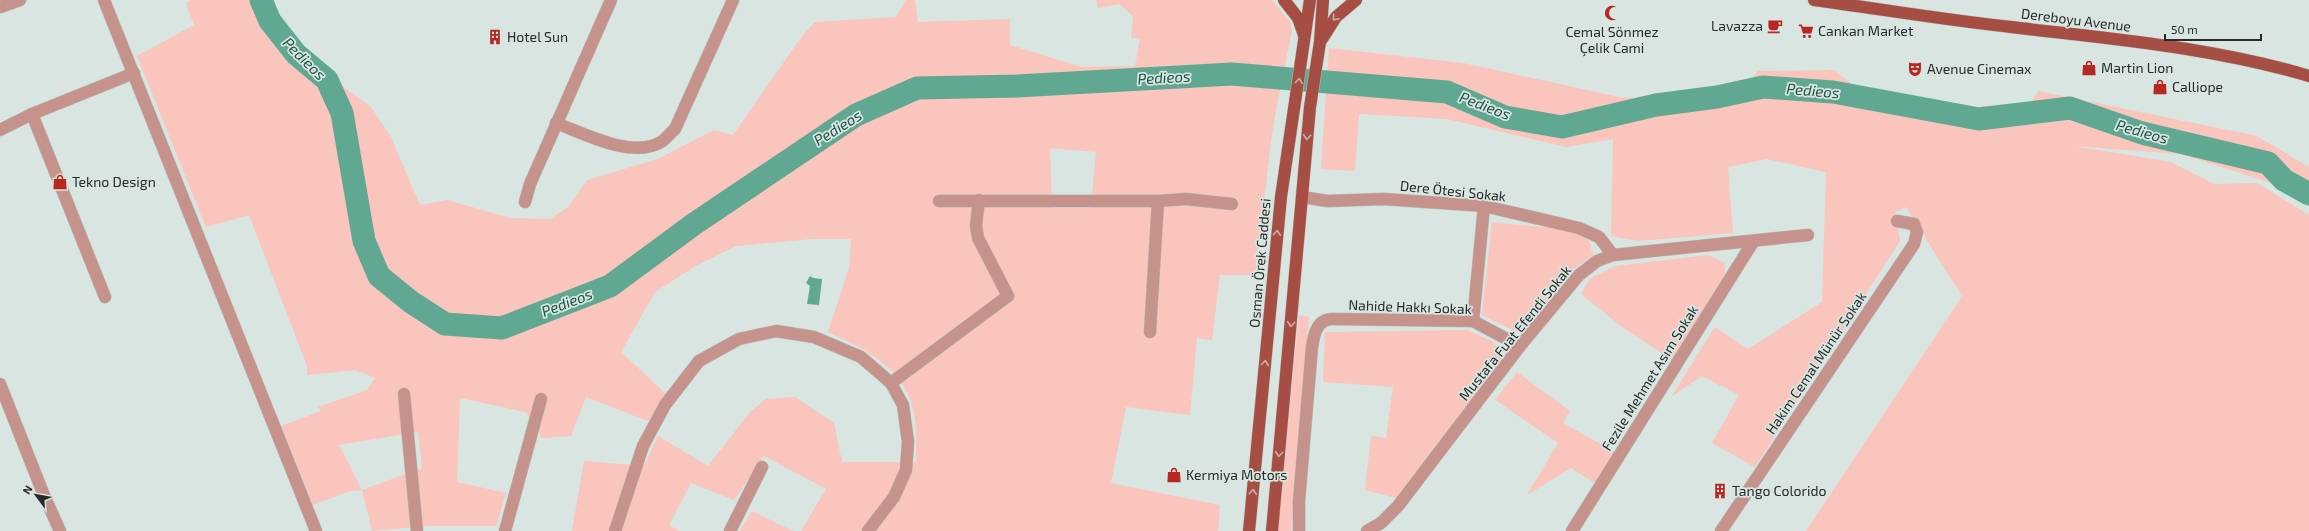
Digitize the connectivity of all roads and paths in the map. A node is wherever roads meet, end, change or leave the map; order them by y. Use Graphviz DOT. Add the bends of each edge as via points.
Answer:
graph roads {
  1 [pos="20,0"];
  2 [pos="104,0"];
  3 [pos="610,0"];
  4 [pos="733,0"];
  5 [pos="1284,0"];
  6 [pos="1310,0"];
  7 [pos="1323,0"];
  8 [pos="1356,0"];
  9 [pos="1814,0"];
  10 [pos="1864,4"];
  11 [pos="0,7"];
  12 [pos="1305,40"];
  13 [pos="1320,42"];
  14 [pos="134,73"];
  15 [pos="2309,76"];
  16 [pos="32,114"];
  17 [pos="556,123"];
  18 [pos="0,130"];
  19 [pos="1302,197"];
  20 [pos="979,200"];
  21 [pos="939,201"];
  22 [pos="1158,201"];
  23 [pos="525,202"];
  24 [pos="1232,204"];
  25 [pos="1484,206"];
  26 [pos="1897,221"];
  27 [pos="1808,235"];
  28 [pos="1754,242"];
  29 [pos="1613,255"];
  30 [pos="105,297"];
  31 [pos="1473,321"];
  32 [pos="1150,332"];
  33 [pos="1520,346"];
  34 [pos="890,383"];
  35 [pos="0,384"];
  36 [pos="404,394"];
  37 [pos="541,398"];
  38 [pos="762,467"];
  39 [pos="60,531"];
  40 [pos="316,531"];
  41 [pos="417,531"];
  42 [pos="505,531"];
  43 [pos="615,531"];
  44 [pos="730,531"];
  45 [pos="868,531"];
  46 [pos="1249,531"];
  47 [pos="1272,531"];
  48 [pos="1299,531"];
  49 [pos="1366,531"];
  50 [pos="1572,531"];
  51 [pos="1721,531"];
  1 -- 11 [label="street"];
  2 -- 14 [label="street"];
  3 -- 17 [label="street"];
  4 -- 17 [label="street" via="675,129 661,142 625,148"];
  5 -- 12 [label="main road" via="1298,18"];
  6 -- 12 [label="main road, Osman Örek Caddesi"];
  7 -- 13 [label="main road"];
  8 -- 13 [label="main road, one-way" via="1336,17"];
  9 -- 10 [label="main road, Dereboyu Avenue"];
  10 -- 15 [label="main road, Dereboyu Avenue" via="1932,18 2140,42 2248,60"];
  46 -- 12 [label="main road, Osman Örek Caddesi, one-way" via="1281,197"];
  13 -- 19 [label="main road, one-way" via="1310,108"];
  14 -- 16 [label="street"];
  14 -- 40 [label="street"];
  16 -- 18 [label="street"];
  16 -- 30 [label="street"];
  17 -- 23 [label="street"];
  19 -- 25 [label="street, Dere Ötesi Sokak" via="1327,201 1384,199"];
  19 -- 47 [label="main road, one-way"];
  20 -- 21 [label="street"];
  20 -- 22 [label="street"];
  20 -- 34 [label="street" via="976,225 978,238 1008,296"];
  22 -- 24 [label="street" via="1186,199"];
  22 -- 32 [label="street"];
  25 -- 29 [label="street, Dere Ötesi Sokak" via="1580,228 1599,238"];
  25 -- 31 [label="street"];
  26 -- 51 [label="street, Hakim Cemal Münür Sokak" via="1914,224 1917,232 1914,244"];
  27 -- 28 [label="street, Mustafa Fuat Efendi Sokak"];
  28 -- 29 [label="street, Mustafa Fuat Efendi Sokak"];
  28 -- 50 [label="street, Fezile Mehmet Asım Sokak"];
  29 -- 33 [label="street, Mustafa Fuat Efendi Sokak" via="1597,261 1579,275"];
  31 -- 33 [label="street, Nahide Hakkı Sokak"];
  31 -- 48 [label="street, Nahide Hakkı Sokak" via="1327,319 1317,328 1312,347 1299,501"];
  33 -- 49 [label="street, Mustafa Fuat Efendi Sokak" via="1398,506 1381,522"];
  34 -- 43 [label="street" via="861,357 814,337 776,331 739,339 699,361 665,405 643,446"];
  34 -- 45 [label="street" via="903,405 908,442 906,470 894,498"];
  35 -- 39 [label="street"];
  36 -- 41 [label="street"];
  37 -- 42 [label="street"];
  38 -- 44 [label="street"];
}
